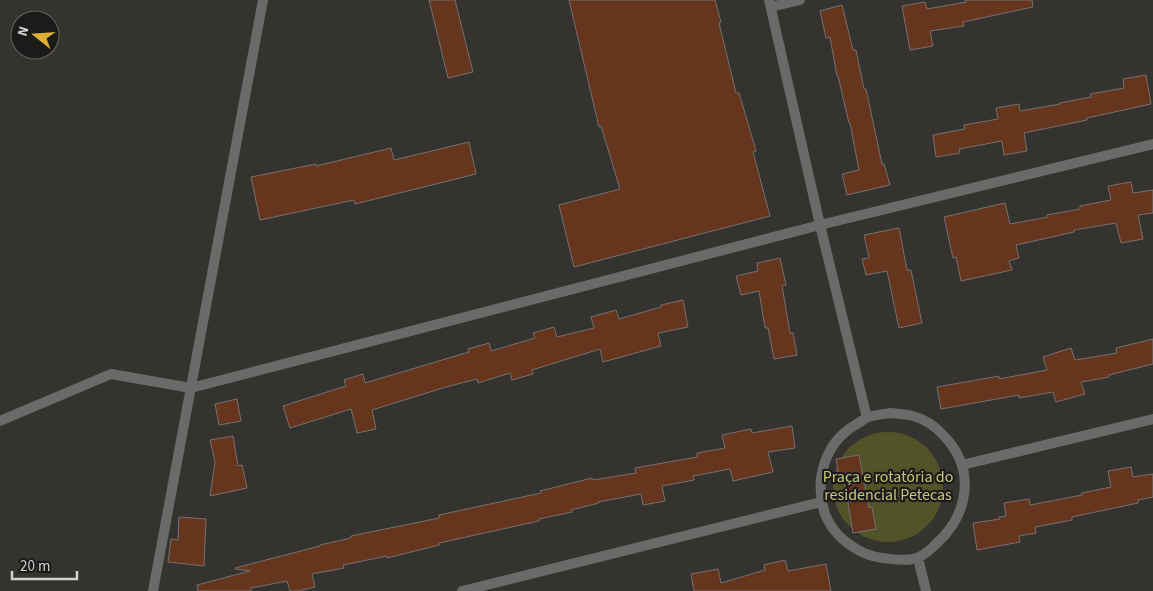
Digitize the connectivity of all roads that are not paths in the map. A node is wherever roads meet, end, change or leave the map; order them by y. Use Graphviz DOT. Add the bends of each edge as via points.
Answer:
graph roads {
  1 [pos="263,0"];
  2 [pos="800,0"];
  3 [pos="770,4"];
  4 [pos="1153,144"];
  5 [pos="820,225"];
  6 [pos="191,388"];
  7 [pos="867,418"];
  8 [pos="1153,419"];
  9 [pos="0,421"];
  10 [pos="962,465"];
  11 [pos="821,502"];
  12 [pos="918,558"];
  13 [pos="153,591"];
  14 [pos="462,591"];
  15 [pos="926,591"];
  1 -- 6 [label="street"];
  2 -- 3 [label="street"];
  3 -- 5 [label="street"];
  4 -- 5 [label="street"];
  5 -- 6 [label="street"];
  5 -- 7 [label="street"];
  6 -- 9 [label="street" via="111,374"];
  6 -- 13 [label="street"];
  7 -- 10 [label="street" via="890,413 914,416 935,427 952,444"];
  7 -- 11 [label="street" via="845,431 828,451 820,476"];
  8 -- 10 [label="street"];
  10 -- 12 [label="street" via="965,488 960,512 949,532"];
  11 -- 12 [label="street" via="839,536 854,548 872,557"];
  11 -- 14 [label="street"];
  12 -- 15 [label="street"];
}
